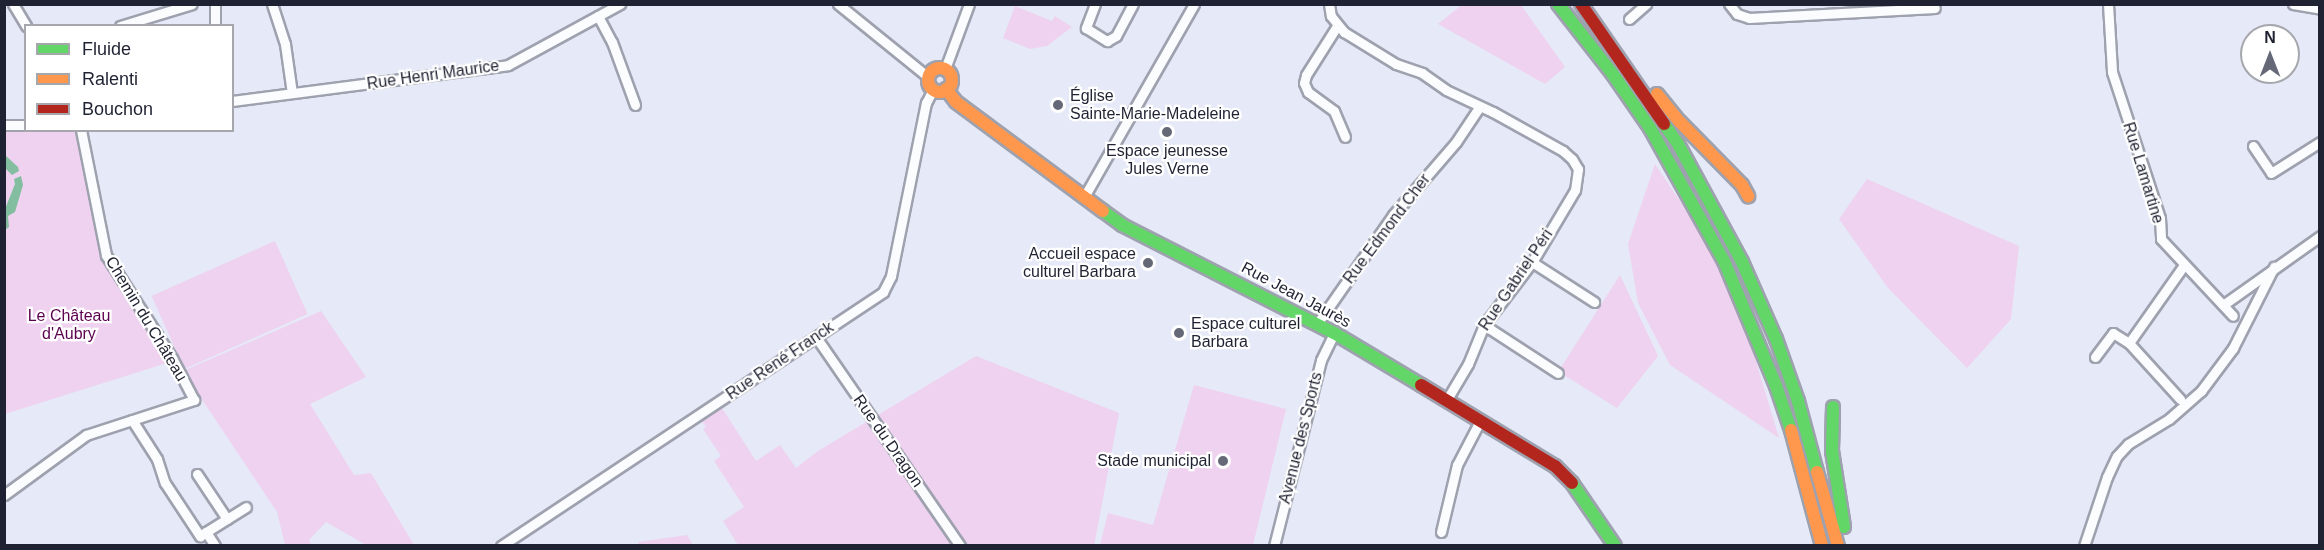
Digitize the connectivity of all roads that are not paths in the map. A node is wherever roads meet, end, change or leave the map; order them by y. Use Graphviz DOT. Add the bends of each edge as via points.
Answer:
graph roads {
  1 [pos="13,4"];
  2 [pos="192,4"];
  3 [pos="215,4"];
  4 [pos="272,4"];
  5 [pos="620,4"];
  6 [pos="838,4"];
  7 [pos="969,4"];
  8 [pos="1095,4"];
  9 [pos="1133,4"];
  10 [pos="1194,4"];
  11 [pos="1329,4"];
  12 [pos="1558,4"];
  13 [pos="1581,4"];
  14 [pos="1646,4"];
  15 [pos="1729,4"];
  16 [pos="2108,4"];
  17 [pos="2293,4"];
  18 [pos="1935,8"];
  19 [pos="2319,9"];
  20 [pos="598,16"];
  21 [pos="1629,19"];
  22 [pos="25,24"];
  23 [pos="127,24"];
  24 [pos="215,24"];
  25 [pos="1337,26"];
  26 [pos="1609,43"];
  27 [pos="945,69"];
  28 [pos="930,83"];
  29 [pos="946,89"];
  30 [pos="292,93"];
  31 [pos="234,101"];
  32 [pos="635,105"];
  33 [pos="1480,106"];
  34 [pos="4,125"];
  35 [pos="24,125"];
  36 [pos="81,132"];
  37 [pos="1345,137"];
  38 [pos="2319,142"];
  39 [pos="2253,146"];
  40 [pos="1748,196"];
  41 [pos="1084,197"];
  42 [pos="2319,236"];
  43 [pos="1532,262"];
  44 [pos="2184,265"];
  45 [pos="2274,267"];
  46 [pos="1594,302"];
  47 [pos="2223,304"];
  48 [pos="2233,316"];
  49 [pos="1317,324"];
  50 [pos="1484,325"];
  51 [pos="1334,333"];
  52 [pos="816,337"];
  53 [pos="2129,344"];
  54 [pos="2095,357"];
  55 [pos="1558,373"];
  56 [pos="2180,399"];
  57 [pos="1446,400"];
  58 [pos="1833,407"];
  59 [pos="132,420"];
  60 [pos="1480,421"];
  61 [pos="197,474"];
  62 [pos="4,495"];
  63 [pos="246,507"];
  64 [pos="227,519"];
  65 [pos="206,532"];
  66 [pos="1441,532"];
  67 [pos="215,546"];
  68 [pos="501,546"];
  69 [pos="960,546"];
  70 [pos="1274,546"];
  71 [pos="1615,546"];
  72 [pos="1822,546"];
  73 [pos="1838,546"];
  74 [pos="1847,546"];
  75 [pos="2084,546"];
  1 -- 22 [label="street"];
  2 -- 23 [label="street"];
  3 -- 24 [label="street"];
  4 -- 30 [label="street" via="285,44"];
  5 -- 20 [label="street, Rue Henri Maurice"];
  6 -- 28 [label="street"];
  7 -- 27 [label="street"];
  8 -- 9 [label="street" via="1086,28 1107,41 1116,36"];
  10 -- 41 [label="street"];
  11 -- 25 [label="street"];
  12 -- 72 [label="main road" via="1650,128 1724,261 1773,378 1797,449"];
  13 -- 26 [label="main road"];
  14 -- 21 [label="street"];
  15 -- 18 [label="street" via="1737,14 1749,18"];
  16 -- 44 [label="street, Rue Lamartine" via="2112,72 2160,218 2161,238"];
  17 -- 19 [label="street"];
  20 -- 30 [label="street, Rue Henri Maurice" via="508,65"];
  20 -- 32 [label="street"];
  25 -- 33 [label="street, Rue Gabriel Péri" via="1396,64 1422,73"];
  25 -- 37 [label="street" via="1304,83 1308,92 1334,111"];
  26 -- 40 [label="main road"];
  26 -- 73 [label="main road" via="1682,151 1749,277 1798,401"];
  27 -- 28 [label="main road" via="935,69"];
  27 -- 29 [label="main road" via="951,80"];
  28 -- 29 [label="main road" via="940,91"];
  28 -- 52 [label="street, Rue René Franck" via="887,285 879,295"];
  29 -- 41 [label="main road, Rue Jean Jaurès" via="965,109"];
  30 -- 31 [label="street, Rue Henri Maurice"];
  33 -- 43 [label="street, Rue Gabriel Péri" via="1563,151 1578,169 1575,190"];
  33 -- 49 [label="street, Rue Edmond Cher" via="1456,142 1393,215"];
  34 -- 35 [label="street"];
  36 -- 59 [label="street, Chemin du Château" via="106,255 194,400"];
  38 -- 39 [label="street" via="2271,173"];
  41 -- 49 [label="main road, Rue Jean Jaurès" via="1122,225"];
  42 -- 45 [label="street"];
  43 -- 46 [label="street"];
  43 -- 50 [label="street, Rue Gabriel Péri"];
  44 -- 47 [label="street, Rue Lamartine"];
  44 -- 53 [label="street"];
  45 -- 47 [label="street"];
  45 -- 75 [label="street" via="2233,348 2201,391 2117,456"];
  47 -- 48 [label="street, Rue Lamartine"];
  49 -- 51 [label="main road, Rue Jean Jaurès"];
  50 -- 55 [label="street"];
  50 -- 57 [label="street, Rue Gabriel Péri" via="1468,364"];
  51 -- 57 [label="main road, Rue Jean Jaurès"];
  51 -- 70 [label="street, Avenue des Sports" via="1321,360"];
  52 -- 68 [label="street, Rue René Franck"];
  52 -- 69 [label="street, Rue du Dragon"];
  53 -- 54 [label="street" via="2113,333"];
  53 -- 56 [label="street"];
  57 -- 60 [label="main road, Rue Jean Jaurès"];
  58 -- 74 [label="main road" via="1832,451"];
  59 -- 62 [label="street" via="83,437"];
  59 -- 65 [label="street" via="157,459 165,483 200,536"];
  60 -- 66 [label="street" via="1457,465"];
  60 -- 71 [label="main road, Rue Jean Jaurès" via="1564,473"];
  61 -- 64 [label="street"];
  63 -- 64 [label="street"];
  64 -- 65 [label="street"];
  65 -- 67 [label="street"];
}
